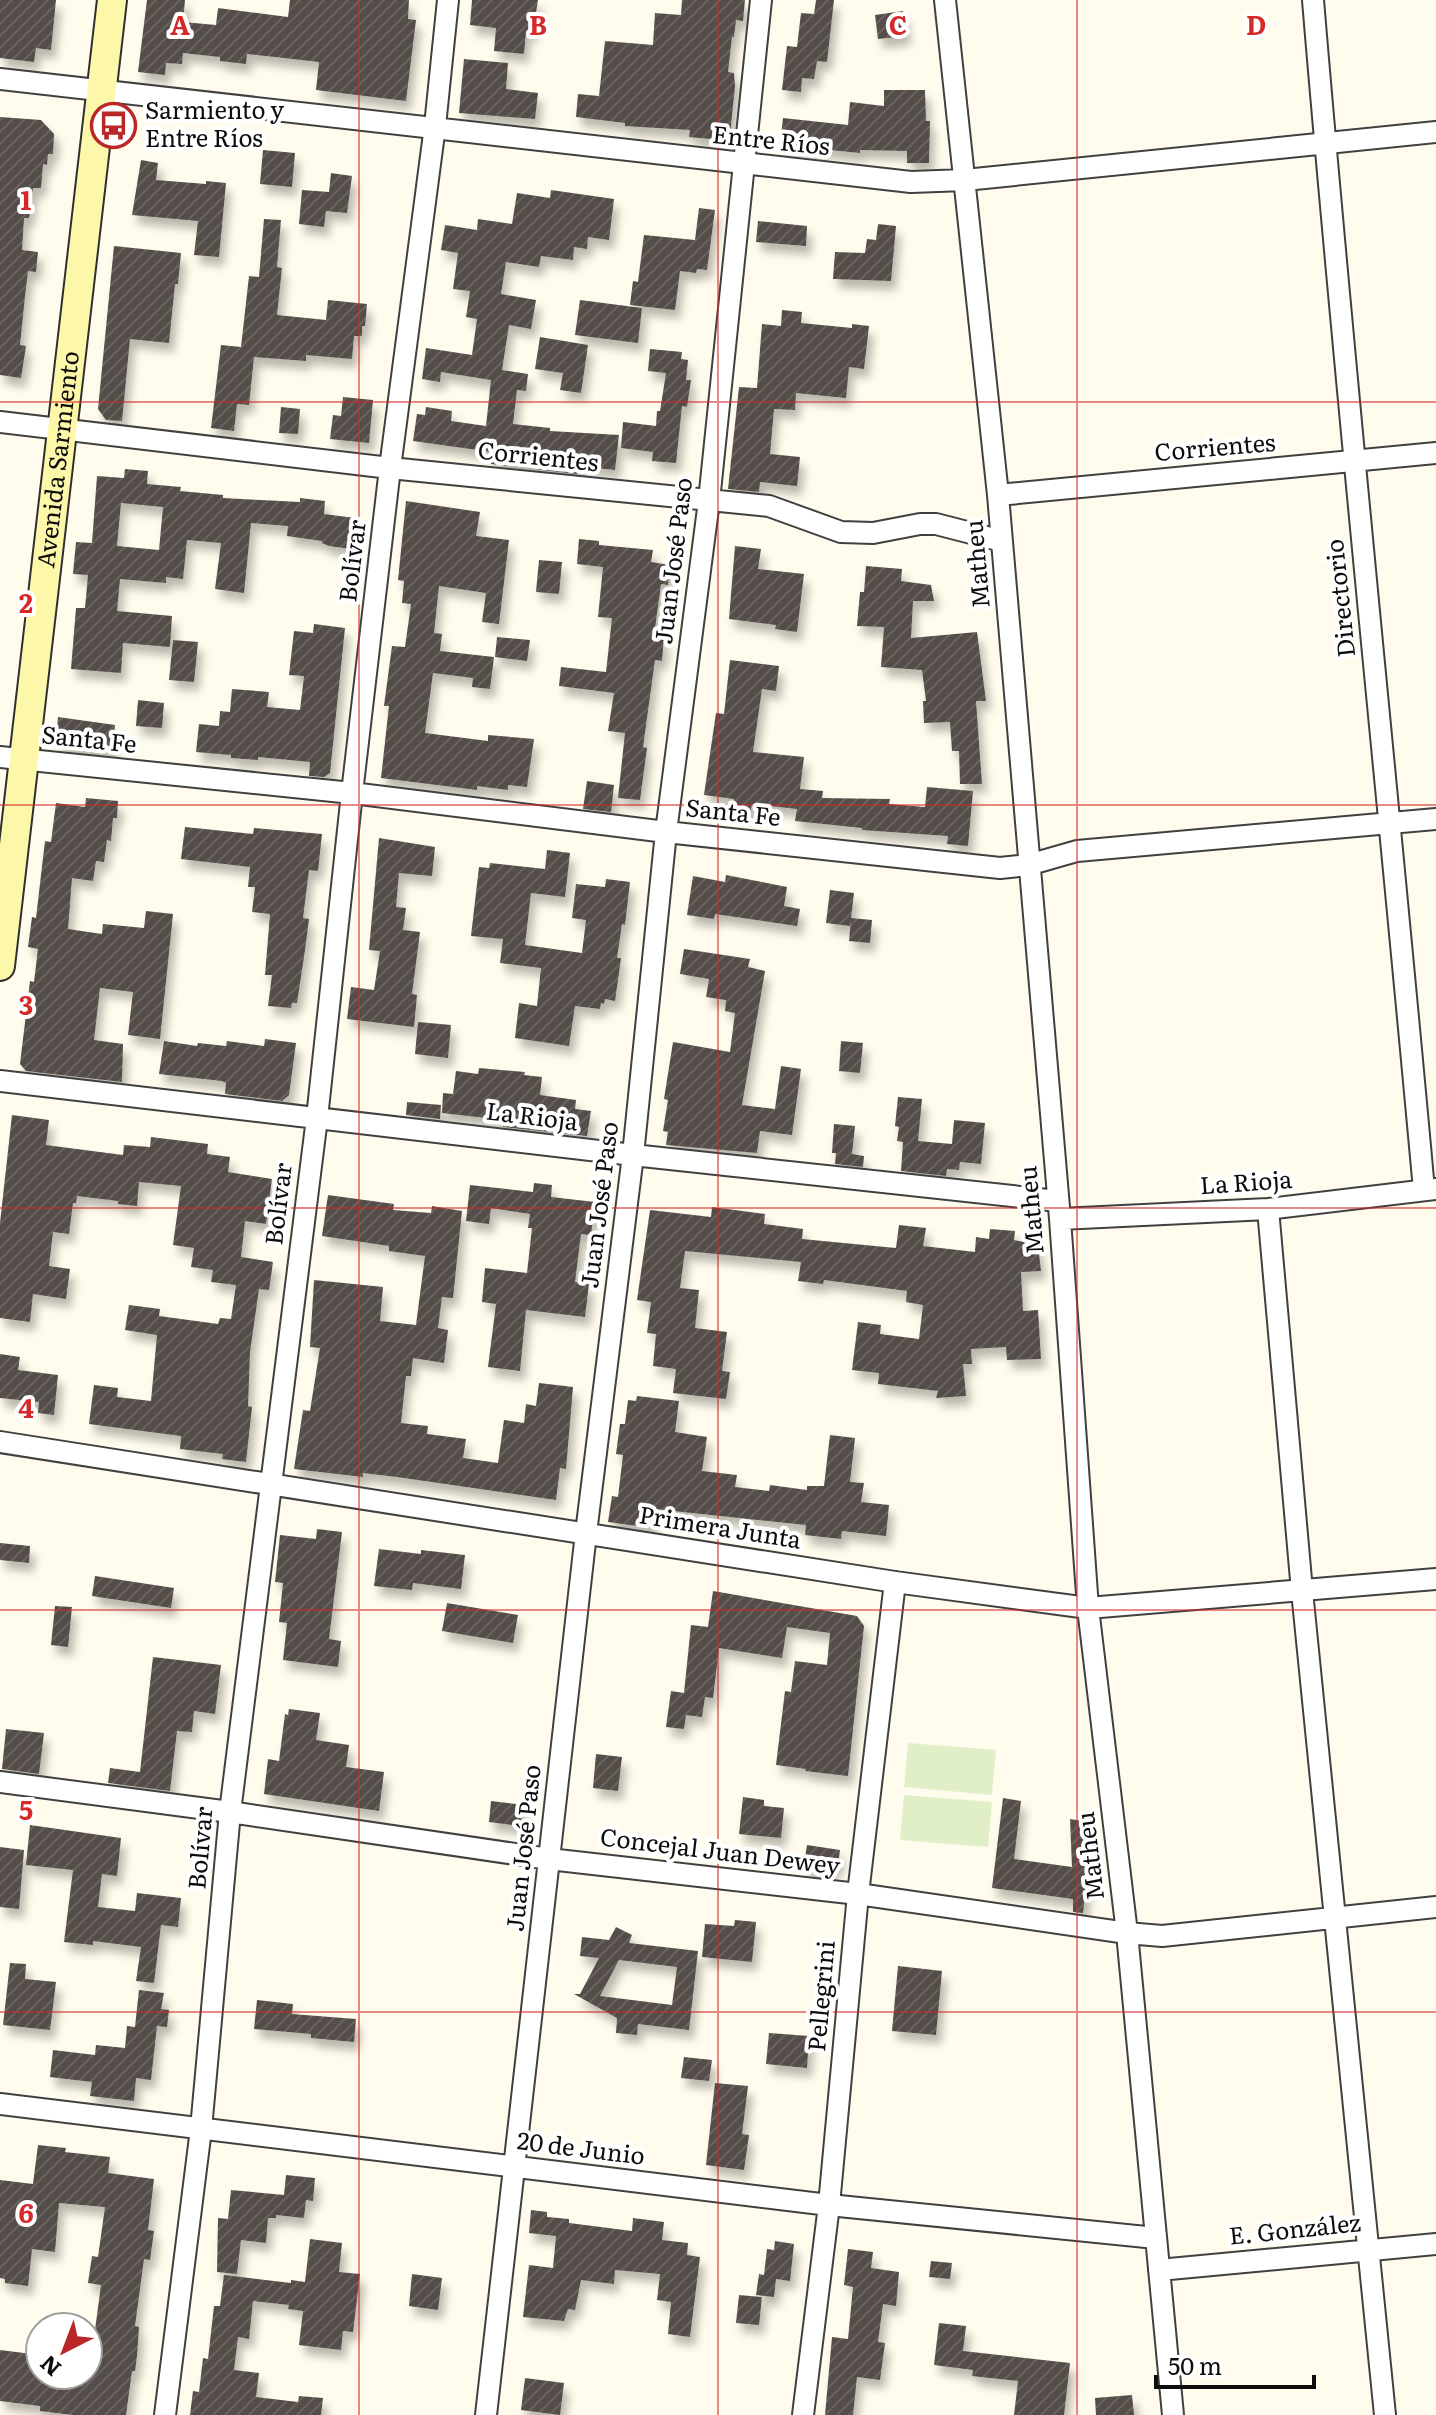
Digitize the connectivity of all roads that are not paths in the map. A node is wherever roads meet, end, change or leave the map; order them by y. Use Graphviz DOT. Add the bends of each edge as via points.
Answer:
graph roads {
  1 [pos="112,0"];
  2 [pos="448,0"];
  3 [pos="761,0"];
  4 [pos="945,0"];
  5 [pos="1313,0"];
  6 [pos="0,79"];
  7 [pos="102,89"];
  8 [pos="435,126"];
  9 [pos="1436,132"];
  10 [pos="1325,143"];
  11 [pos="742,164"];
  12 [pos="965,180"];
  13 [pos="0,422"];
  14 [pos="63,430"];
  15 [pos="1436,453"];
  16 [pos="1353,461"];
  17 [pos="390,468"];
  18 [pos="998,495"];
  19 [pos="709,501"];
  20 [pos="1002,541"];
  21 [pos="12,758"];
  22 [pos="352,793"];
  23 [pos="1436,819"];
  24 [pos="1391,823"];
  25 [pos="666,832"];
  26 [pos="1028,865"];
  27 [pos="0,966"];
  28 [pos="0,1081"];
  29 [pos="317,1118"];
  30 [pos="633,1155"];
  31 [pos="1430,1189"];
  32 [pos="1268,1209"];
  33 [pos="1059,1210"];
  34 [pos="0,1442"];
  35 [pos="270,1484"];
  36 [pos="586,1533"];
  37 [pos="1436,1579"];
  38 [pos="895,1582"];
  39 [pos="1302,1591"];
  40 [pos="1088,1608"];
  41 [pos="0,1782"];
  42 [pos="230,1812"];
  43 [pos="549,1859"];
  44 [pos="858,1894"];
  45 [pos="1436,1907"];
  46 [pos="1335,1916"];
  47 [pos="1127,1933"];
  48 [pos="0,2104"];
  49 [pos="201,2129"];
  50 [pos="514,2167"];
  51 [pos="829,2205"];
  52 [pos="1156,2238"];
  53 [pos="1436,2244"];
  54 [pos="1368,2248"];
  55 [pos="1159,2270"];
  56 [pos="165,2415"];
  57 [pos="486,2415"];
  58 [pos="803,2415"];
  59 [pos="1173,2415"];
  60 [pos="1385,2415"];
  1 -- 7 [label="main road, Avenida Sarmiento"];
  2 -- 8 [label="street, Bolívar"];
  3 -- 11 [label="street, Juan José Paso"];
  4 -- 12 [label="street, Matheu"];
  5 -- 10 [label="street, Directorio"];
  6 -- 7 [label="street, Entre Ríos"];
  7 -- 8 [label="street, Entre Ríos"];
  7 -- 14 [label="main road, Avenida Sarmiento"];
  8 -- 11 [label="street, Entre Ríos"];
  8 -- 17 [label="street, Bolívar"];
  9 -- 10 [label="street, Entre Ríos"];
  10 -- 12 [label="street, Entre Ríos"];
  10 -- 16 [label="street, Directorio"];
  11 -- 12 [label="street, Entre Ríos" via="911,182"];
  11 -- 19 [label="street, Juan José Paso"];
  12 -- 18 [label="street, Matheu"];
  13 -- 14 [label="street, Corrientes"];
  14 -- 17 [label="street, Corrientes"];
  14 -- 21 [label="main road, Avenida Sarmiento"];
  15 -- 16 [label="street, Corrientes"];
  16 -- 18 [label="street, Corrientes"];
  16 -- 24 [label="street, Directorio"];
  17 -- 19 [label="street, Corrientes"];
  17 -- 22 [label="street, Bolívar"];
  18 -- 20 [label="street, Matheu"];
  19 -- 20 [label="street, Corrientes" via="769,506 841,532 936,524"];
  19 -- 25 [label="street, Juan José Paso"];
  20 -- 26 [label="street, Matheu"];
  21 -- 22 [label="street, Santa Fe"];
  21 -- 27 [label="main road, Avenida Sarmiento"];
  22 -- 25 [label="street, Santa Fe"];
  22 -- 29 [label="street, Bolívar"];
  23 -- 24 [label="street, Santa Fe"];
  24 -- 26 [label="street, Santa Fe" via="1077,851"];
  24 -- 31 [label="street, Directorio"];
  25 -- 26 [label="street, Santa Fe" via="1000,868"];
  25 -- 30 [label="street, Juan José Paso"];
  26 -- 33 [label="street, Matheu"];
  28 -- 29 [label="street, La Rioja"];
  29 -- 30 [label="street, La Rioja"];
  29 -- 35 [label="street, Bolívar"];
  30 -- 33 [label="street, La Rioja"];
  30 -- 36 [label="street, Juan José Paso"];
  31 -- 32 [label="street, La Rioja"];
  32 -- 33 [label="street, La Rioja"];
  32 -- 39 [label="street"];
  33 -- 40 [label="street, Matheu"];
  34 -- 35 [label="street, Primera Junta"];
  35 -- 36 [label="street, Primera Junta"];
  35 -- 42 [label="street, Bolívar"];
  36 -- 38 [label="street, Primera Junta"];
  36 -- 43 [label="street, Juan José Paso"];
  37 -- 39 [label="street, Primera Junta"];
  38 -- 40 [label="street, Primera Junta"];
  38 -- 44 [label="street, Pellegrini"];
  39 -- 40 [label="street, Primera Junta"];
  39 -- 46 [label="street"];
  40 -- 47 [label="street, Matheu"];
  41 -- 42 [label="street, Concejal Juan Dewey"];
  42 -- 43 [label="street, Concejal Juan Dewey"];
  42 -- 49 [label="street, Bolívar"];
  43 -- 44 [label="street, Concejal Juan Dewey"];
  43 -- 50 [label="street, Juan José Paso"];
  44 -- 47 [label="street, Concejal Juan Dewey"];
  44 -- 51 [label="street, Pellegrini"];
  45 -- 46 [label="street, Concejal Juan Dewey"];
  46 -- 47 [label="street, Concejal Juan Dewey" via="1162,1936"];
  46 -- 54 [label="street"];
  47 -- 52 [label="street, Matheu"];
  48 -- 49 [label="street, 20 de Junio"];
  49 -- 50 [label="street, 20 de Junio"];
  49 -- 56 [label="street, Bolívar"];
  50 -- 51 [label="street, 20 de Junio"];
  50 -- 57 [label="street, Juan José Paso"];
  51 -- 52 [label="street, 20 de Junio"];
  51 -- 58 [label="street, Pellegrini"];
  52 -- 55 [label="street, Matheu"];
  53 -- 54 [label="street, E. González"];
  54 -- 55 [label="street, E. González"];
  54 -- 60 [label="street"];
  55 -- 59 [label="street, Matheu"];
}
